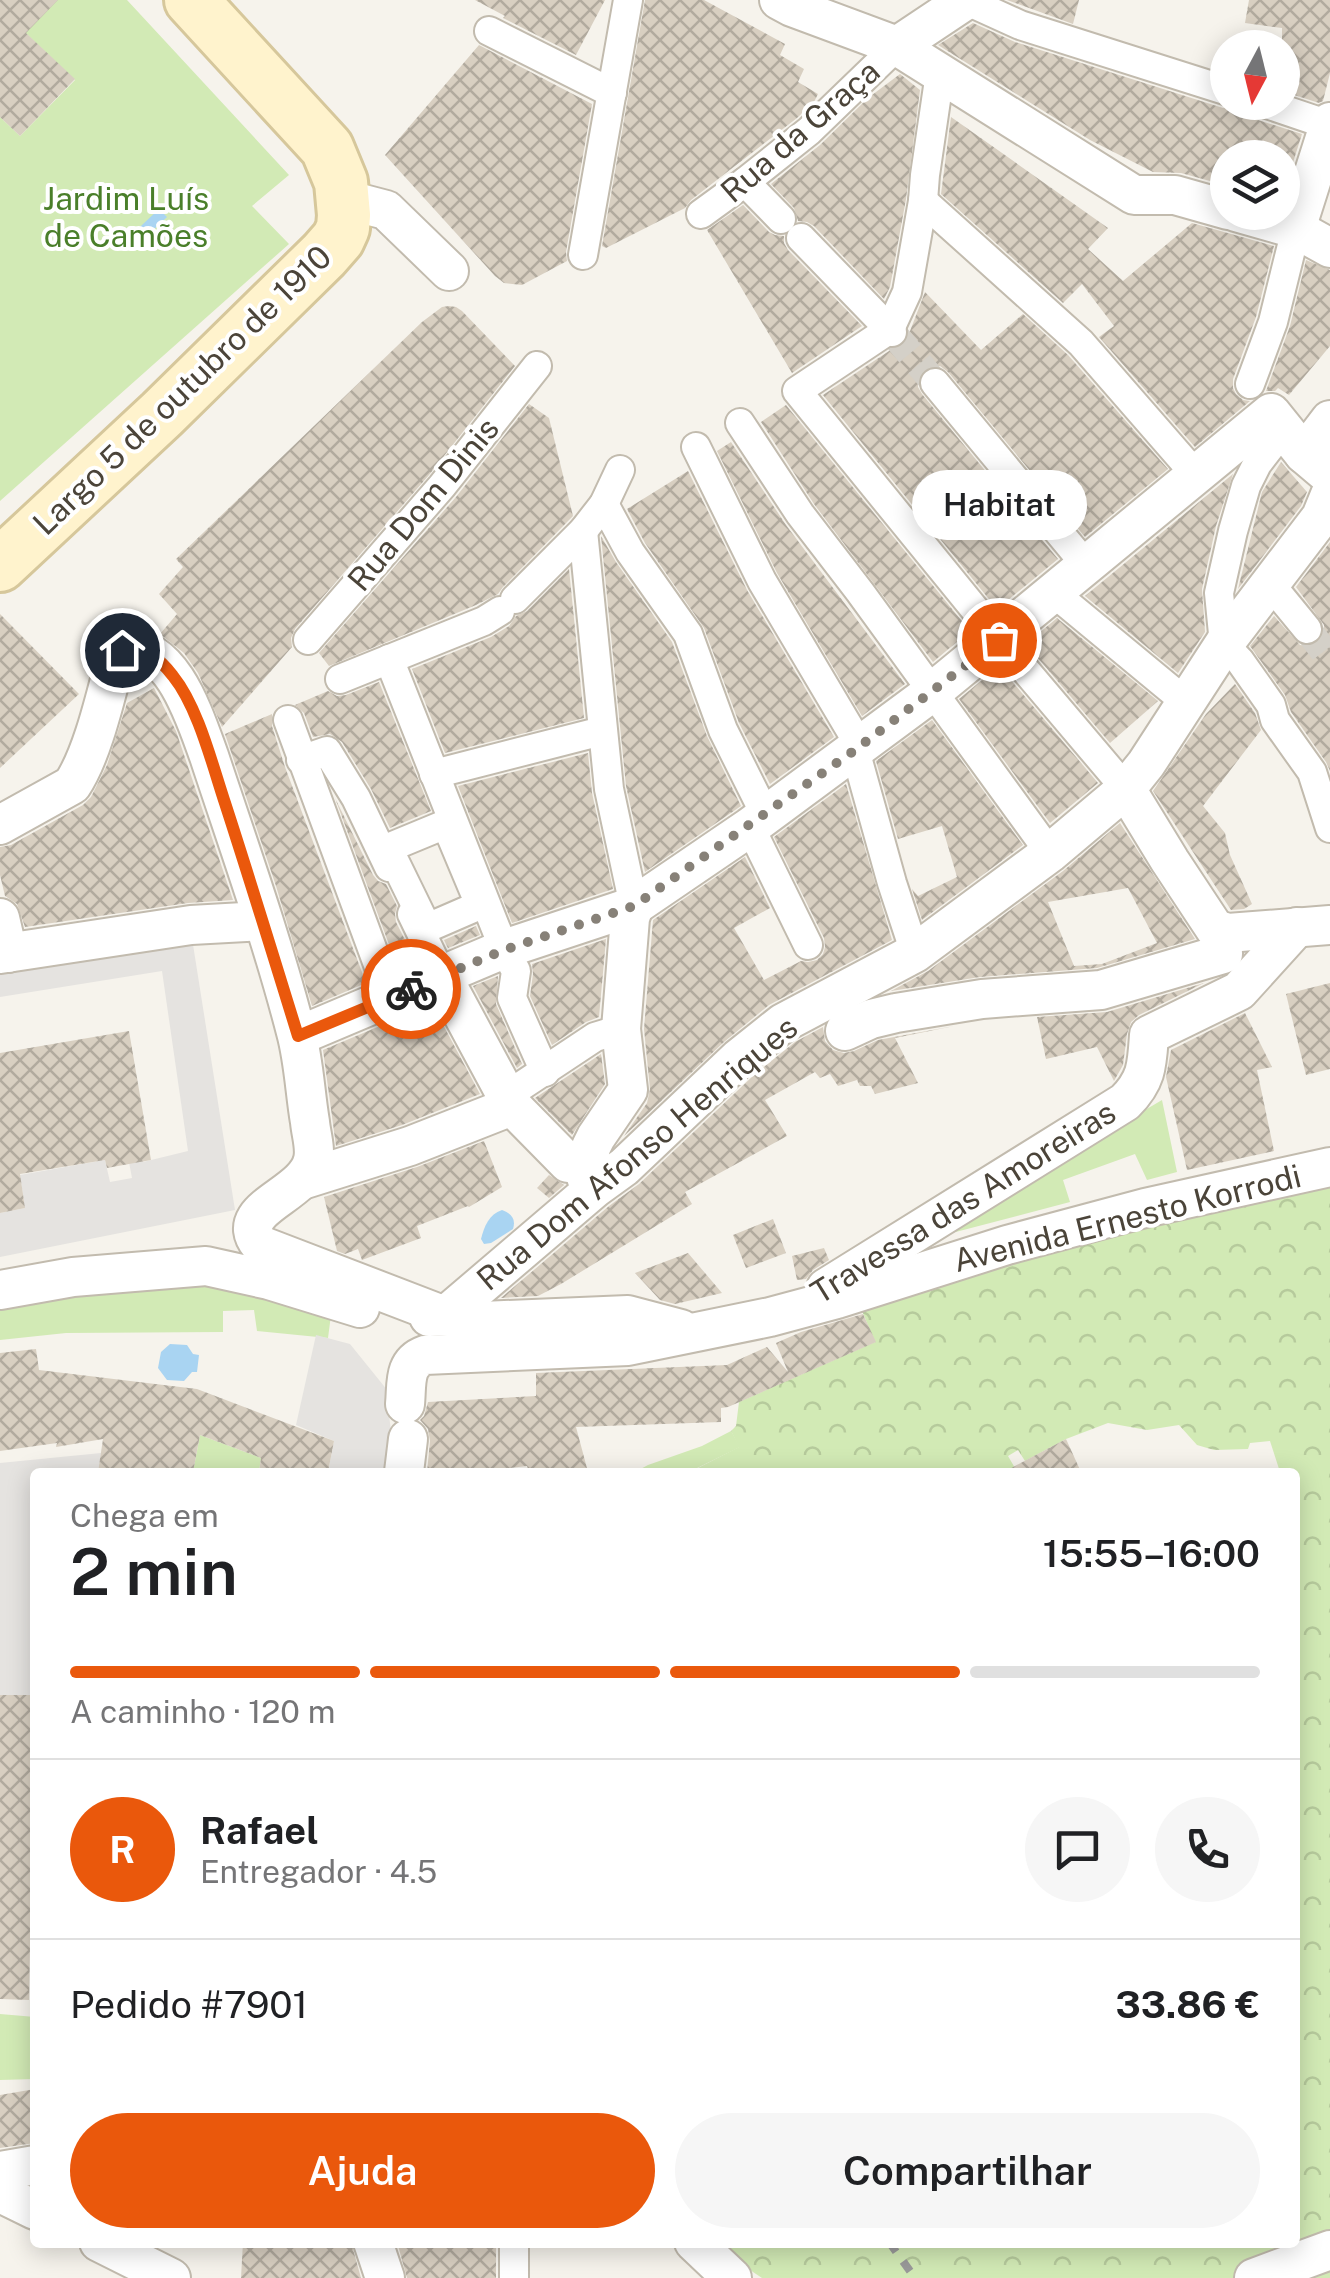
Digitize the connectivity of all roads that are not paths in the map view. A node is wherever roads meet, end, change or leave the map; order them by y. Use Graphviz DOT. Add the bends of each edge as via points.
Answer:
graph roads {
  1 [pos="191,0"];
  2 [pos="628,0"];
  3 [pos="779,0"];
  4 [pos="966,0"];
  5 [pos="838,12"];
  6 [pos="489,31"];
  7 [pos="898,46"];
  8 [pos="940,73"];
  9 [pos="1210,86"];
  10 [pos="612,93"];
  11 [pos="1300,114"];
  12 [pos="1329,123"];
  13 [pos="746,182"];
  14 [pos="344,199"];
  15 [pos="923,201"];
  16 [pos="1210,205"];
  17 [pos="700,214"];
  18 [pos="1300,216"];
  19 [pos="1296,230"];
  20 [pos="1298,230"];
  21 [pos="1330,248"];
  22 [pos="583,255"];
  23 [pos="449,271"];
  24 [pos="892,331"];
  25 [pos="538,366"];
  26 [pos="935,383"];
  27 [pos="1330,420"];
  28 [pos="740,423"];
  29 [pos="1288,431"];
  30 [pos="696,447"];
  31 [pos="620,470"];
  32 [pos="1196,475"];
  33 [pos="604,504"];
  34 [pos="1327,512"];
  35 [pos="583,531"];
  36 [pos="0,564"];
  37 [pos="1086,565"];
  38 [pos="1271,585"];
  39 [pos="1054,594"];
  40 [pos="1307,629"];
  41 [pos="308,640"];
  42 [pos="999,640"];
  43 [pos="1224,644"];
  44 [pos="389,660"];
  45 [pos="340,680"];
  46 [pos="932,693"];
  47 [pos="1187,703"];
  48 [pos="288,720"];
  49 [pos="602,732"];
  50 [pos="858,748"];
  51 [pos="302,760"];
  52 [pos="434,774"];
  53 [pos="1126,788"];
  54 [pos="758,820"];
  55 [pos="0,825"];
  56 [pos="1330,828"];
  57 [pos="1050,853"];
  58 [pos="634,906"];
  59 [pos="263,921"];
  60 [pos="1313,926"];
  61 [pos="1222,932"];
  62 [pos="3,942"];
  63 [pos="808,945"];
  64 [pos="504,950"];
  65 [pos="915,953"];
  66 [pos="442,976"];
  67 [pos="390,997"];
  68 [pos="620,1029"];
  69 [pos="844,1031"];
  70 [pos="300,1053"];
  71 [pos="544,1072"];
  72 [pos="509,1101"];
  73 [pos="1330,1167"];
  74 [pos="305,1179"];
  75 [pos="0,1290"];
  76 [pos="784,1313"];
  77 [pos="445,1316"];
  78 [pos="692,1332"];
  79 [pos="406,1438"];
  80 [pos="30,2166"];
  81 [pos="0,2171"];
  82 [pos="0,2193"];
  83 [pos="30,2208"];
  84 [pos="112,2248"];
  85 [pos="375,2248"];
  86 [pos="514,2248"];
  87 [pos="700,2248"];
  88 [pos="1330,2250"];
  89 [pos="170,2278"];
  90 [pos="384,2278"];
  91 [pos="514,2278"];
  92 [pos="732,2278"];
  93 [pos="1254,2278"];
  1 -- 14 [label="main road, Largo 5 de outubro de 1910" via="327,148"];
  2 -- 10 [label="street"];
  3 -- 5 [label="street"];
  4 -- 7 [label="street"];
  4 -- 9 [label="street" via="1020,25"];
  5 -- 7 [label="street"];
  6 -- 10 [label="street"];
  7 -- 8 [label="street"];
  7 -- 13 [label="street, Rua da Graça"];
  8 -- 15 [label="street"];
  8 -- 16 [label="street" via="1134,194"];
  10 -- 22 [label="street"];
  11 -- 12 [label="street"];
  12 -- 18 [label="street"];
  13 -- 17 [label="street, Rua da Graça"];
  13 -- 24 [label="street"];
  14 -- 23 [label="street, Largo 5 de outubro de 1910" via="386,210"];
  14 -- 36 [label="main road, Largo 5 de outubro de 1910" via="343,228 324,255"];
  15 -- 24 [label="street" via="912,276"];
  15 -- 32 [label="street" via="1081,344"];
  19 -- 29 [label="street" via="1273,322"];
  20 -- 21 [label="street"];
  24 -- 42 [label="street" via="797,391"];
  25 -- 41 [label="street, Rua Dom Dinis"];
  26 -- 37 [label="street"];
  27 -- 29 [label="street"];
  28 -- 46 [label="street"];
  29 -- 32 [label="street"];
  29 -- 43 [label="street" via="1246,486 1220,594"];
  30 -- 50 [label="street" via="762,581"];
  31 -- 33 [label="street"];
  32 -- 37 [label="street"];
  33 -- 35 [label="street"];
  33 -- 54 [label="street" via="688,634"];
  34 -- 38 [label="street, Rua Dom Afonso Henriques"];
  35 -- 44 [label="street" via="484,621"];
  35 -- 49 [label="street"];
  37 -- 39 [label="street"];
  38 -- 40 [label="street"];
  38 -- 43 [label="street, Rua Dom Afonso Henriques"];
  39 -- 42 [label="street"];
  39 -- 47 [label="street"];
  42 -- 46 [label="street"];
  42 -- 53 [label="street"];
  43 -- 47 [label="street, Rua Dom Afonso Henriques"];
  43 -- 56 [label="street" via="1312,772"];
  44 -- 45 [label="street"];
  44 -- 52 [label="street"];
  46 -- 50 [label="street"];
  46 -- 57 [label="street"];
  47 -- 53 [label="street, Rua Dom Afonso Henriques"];
  48 -- 51 [label="street"];
  49 -- 52 [label="street"];
  49 -- 58 [label="street"];
  50 -- 54 [label="street"];
  50 -- 65 [label="street"];
  51 -- 66 [label="street" via="328,752"];
  51 -- 67 [label="street"];
  52 -- 64 [label="street"];
  53 -- 57 [label="street, Rua Dom Afonso Henriques"];
  53 -- 61 [label="street"];
  54 -- 58 [label="street"];
  54 -- 63 [label="street"];
  55 -- 59 [label="street" via="72,785 116,657 141,649 176,678 194,715"];
  57 -- 65 [label="street, Rua Dom Afonso Henriques"];
  58 -- 64 [label="street"];
  58 -- 68 [label="street"];
  59 -- 62 [label="street"];
  59 -- 70 [label="street"];
  60 -- 61 [label="street"];
  60 -- 76 [label="street, Travessa das Amoreiras" via="1238,991 1150,1035 1144,1077 1125,1102"];
  61 -- 69 [label="street" via="1224,954 1102,990 965,1002 896,1013"];
  64 -- 66 [label="street"];
  64 -- 71 [label="street" via="516,971 512,998"];
  65 -- 77 [label="street, Rua Dom Afonso Henriques" via="783,1023"];
  66 -- 67 [label="street"];
  66 -- 72 [label="street"];
  67 -- 70 [label="street"];
  68 -- 71 [label="street" via="595,1037"];
  68 -- 72 [label="street" via="628,1090 576,1170"];
  70 -- 74 [label="street" via="314,1152"];
  71 -- 72 [label="street"];
  72 -- 74 [label="street" via="410,1146"];
  73 -- 76 [label="street, Avenida Ernesto Korrodi" via="1024,1240"];
  74 -- 77 [label="street" via="255,1220 260,1245"];
  75 -- 77 [label="street" via="206,1266 394,1318"];
  76 -- 78 [label="street, Avenida Ernesto Korrodi"];
  77 -- 78 [label="street" via="482,1322 628,1316"];
  78 -- 79 [label="street, Avenida Ernesto Korrodi" via="628,1346 414,1359 408,1367"];
  80 -- 81 [label="street"];
  82 -- 83 [label="street"];
  84 -- 89 [label="street"];
  85 -- 90 [label="street"];
  86 -- 91 [label="street"];
  87 -- 92 [label="street"];
  88 -- 93 [label="street"];
}
